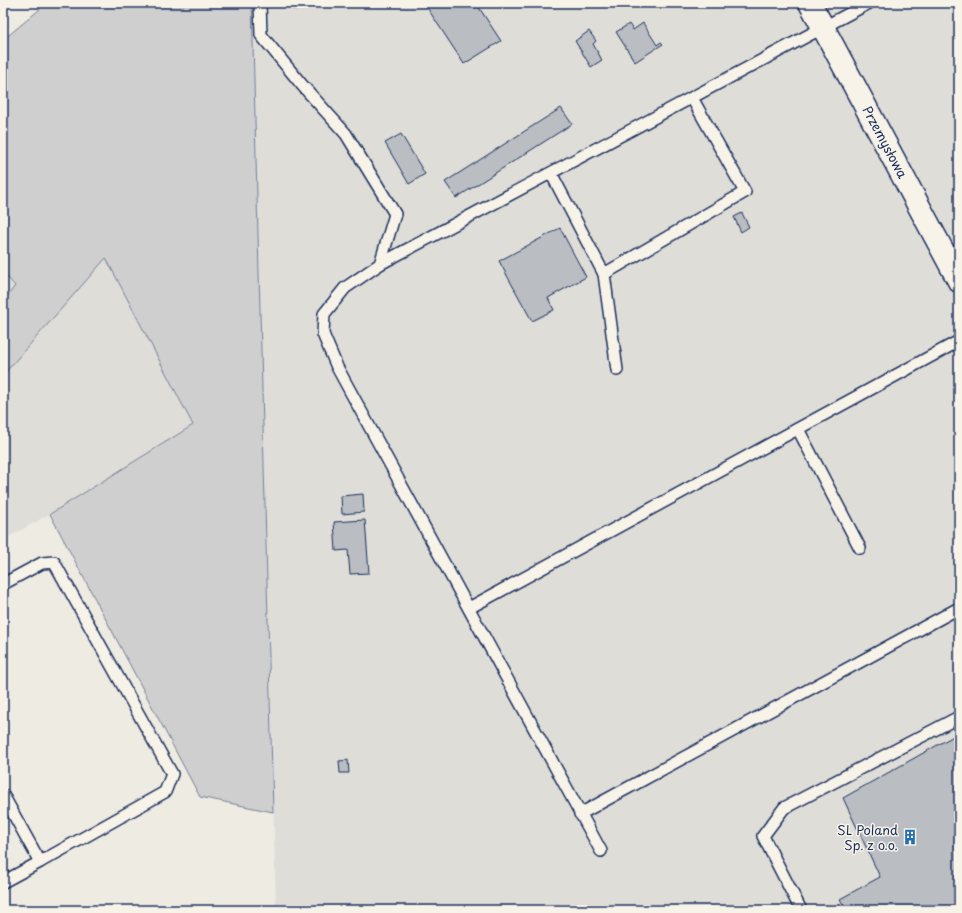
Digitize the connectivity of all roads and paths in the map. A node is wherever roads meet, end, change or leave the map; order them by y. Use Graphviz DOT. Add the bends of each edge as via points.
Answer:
graph roads {
  1 [pos="260,3"];
  2 [pos="810,3"];
  3 [pos="869,3"];
  4 [pos="824,28"];
  5 [pos="692,98"];
  6 [pos="551,173"];
  7 [pos="380,264"];
  8 [pos="604,274"];
  9 [pos="959,281"];
  10 [pos="959,341"];
  11 [pos="617,370"];
  12 [pos="798,428"];
  13 [pos="860,548"];
  14 [pos="3,584"];
  15 [pos="468,608"];
  16 [pos="959,608"];
  17 [pos="959,717"];
  18 [pos="3,794"];
  19 [pos="580,814"];
  20 [pos="600,852"];
  21 [pos="40,862"];
  22 [pos="3,882"];
  23 [pos="801,910"];
  1 -- 7 [label="lane" via="261,35 346,134 395,214"];
  2 -- 4 [label="street, Przemysłowa"];
  3 -- 4 [label="lane"];
  4 -- 5 [label="lane"];
  4 -- 9 [label="street, Przemysłowa"];
  5 -- 6 [label="lane"];
  5 -- 8 [label="lane" via="745,192"];
  6 -- 7 [label="lane"];
  6 -- 8 [label="lane"];
  7 -- 15 [label="lane" via="345,288 324,314 323,334 337,366"];
  8 -- 11 [label="lane"];
  10 -- 12 [label="lane"];
  12 -- 13 [label="lane"];
  12 -- 15 [label="lane"];
  14 -- 21 [label="lane" via="42,563 54,562 172,774 165,792"];
  15 -- 19 [label="lane"];
  16 -- 19 [label="lane"];
  17 -- 23 [label="lane" via="784,808 763,836"];
  18 -- 21 [label="lane"];
  19 -- 20 [label="lane"];
  21 -- 22 [label="lane"];
}
